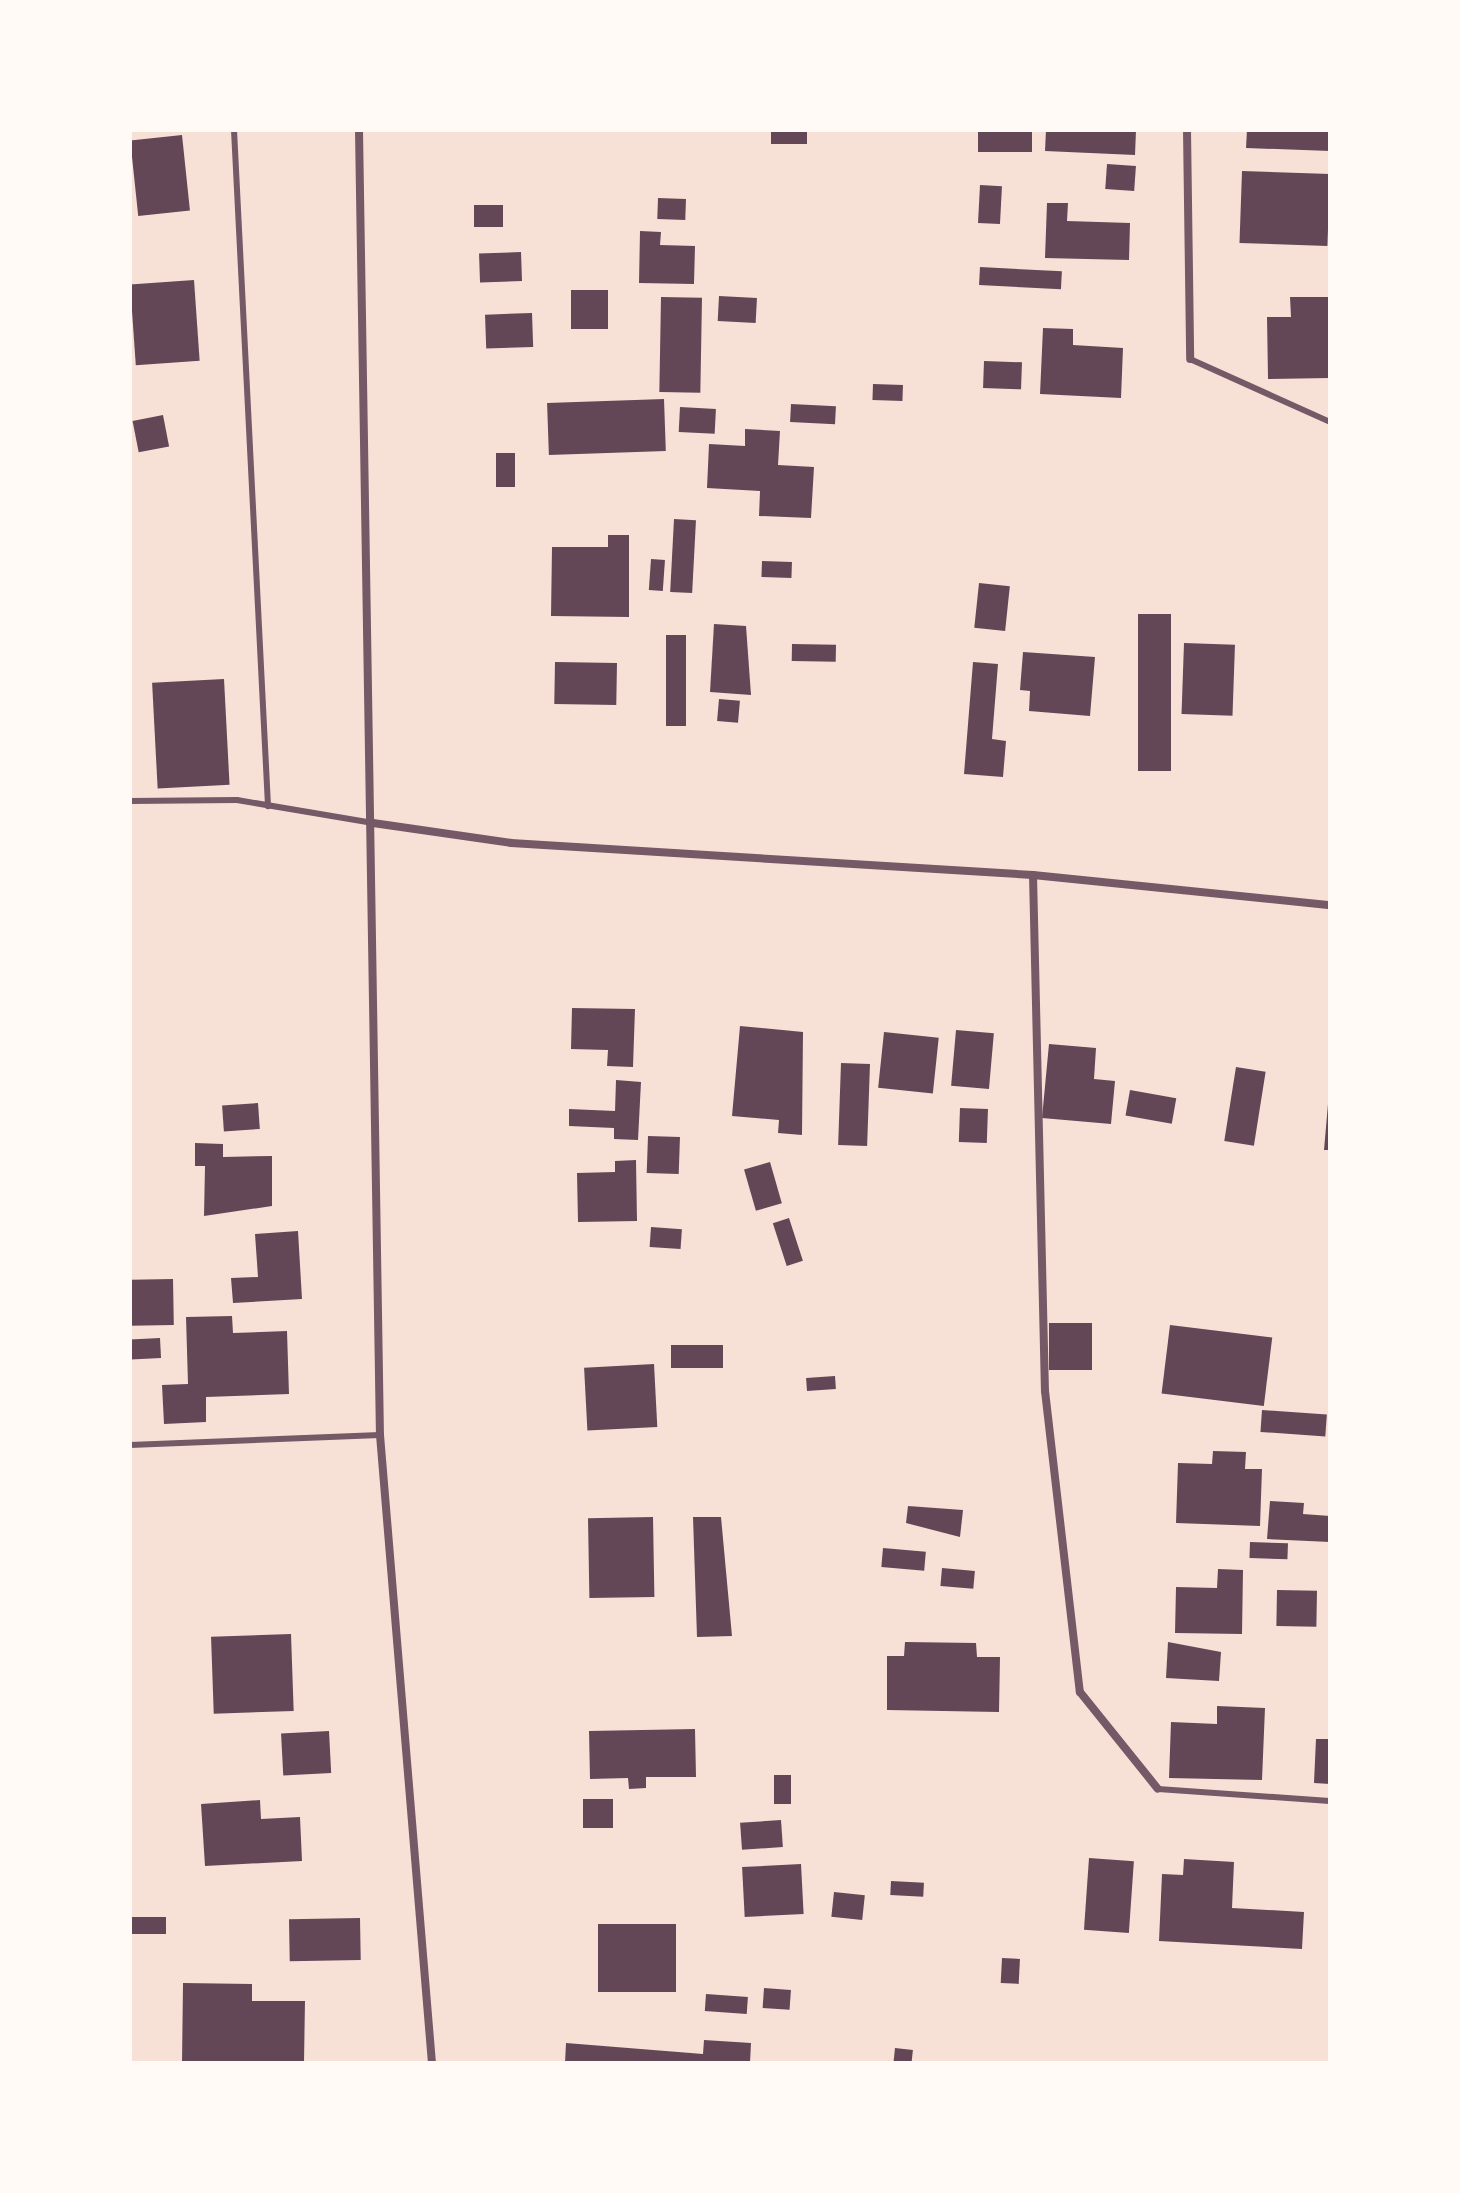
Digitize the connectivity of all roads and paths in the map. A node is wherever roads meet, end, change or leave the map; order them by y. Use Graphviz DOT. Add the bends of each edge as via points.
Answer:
graph roads {
  1 [pos="234,130"];
  2 [pos="359,130"];
  3 [pos="1187,130"];
  4 [pos="1190,359"];
  5 [pos="1330,422"];
  6 [pos="130,801"];
  7 [pos="268,806"];
  8 [pos="373,823"];
  9 [pos="1033,875"];
  10 [pos="1330,905"];
  11 [pos="380,1435"];
  12 [pos="130,1445"];
  13 [pos="1158,1789"];
  14 [pos="1330,1801"];
  15 [pos="432,2063"];
  1 -- 7 [label="lane"];
  2 -- 8 [label="street"];
  3 -- 4 [label="street"];
  4 -- 5 [label="lane"];
  6 -- 7 [label="lane"];
  7 -- 8 [label="lane"];
  8 -- 9 [label="street" via="511,843"];
  8 -- 11 [label="street"];
  9 -- 10 [label="street"];
  9 -- 13 [label="street" via="1045,1391 1080,1692"];
  11 -- 12 [label="lane"];
  11 -- 15 [label="street"];
  13 -- 14 [label="lane"];
}
